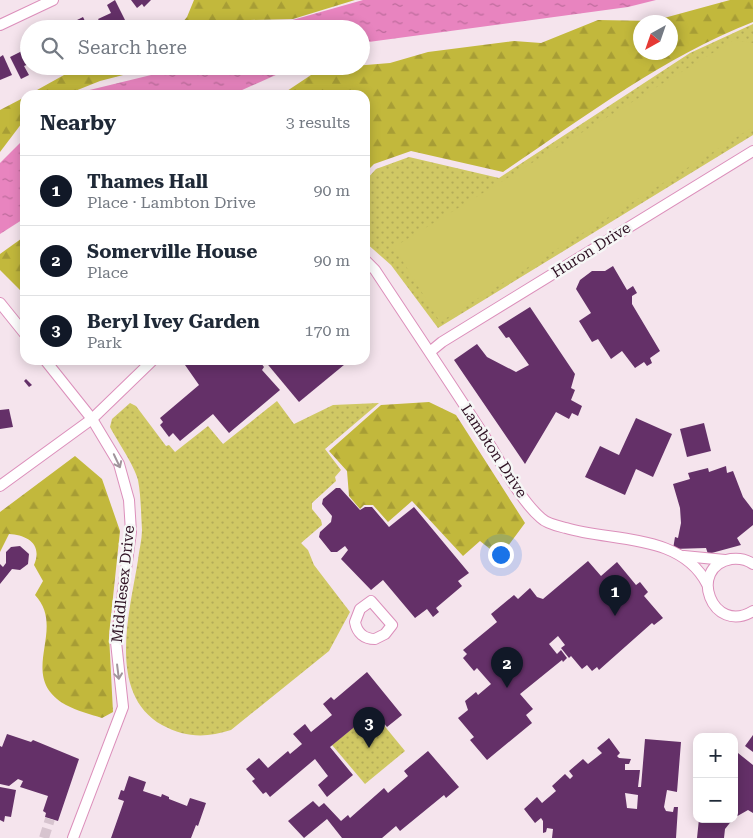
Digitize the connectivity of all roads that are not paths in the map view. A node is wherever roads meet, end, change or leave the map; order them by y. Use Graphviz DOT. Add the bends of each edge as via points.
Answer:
graph roads {
  1 [pos="52,0"];
  2 [pos="0,26"];
  3 [pos="753,151"];
  4 [pos="370,265"];
  5 [pos="0,303"];
  6 [pos="20,328"];
  7 [pos="431,351"];
  8 [pos="49,365"];
  9 [pos="148,365"];
  10 [pos="92,419"];
  11 [pos="0,486"];
  12 [pos="684,556"];
  13 [pos="725,560"];
  14 [pos="753,564"];
  15 [pos="707,586"];
  16 [pos="753,611"];
  17 [pos="73,838"];
  1 -- 2 [label="street"];
  3 -- 7 [label="street, Huron Drive"];
  4 -- 7 [label="street, Lambton Drive"];
  5 -- 6 [label="street"];
  7 -- 12 [label="street, Lambton Drive" via="542,520 584,533 625,538"];
  8 -- 10 [label="street, Middlesex Drive"];
  9 -- 10 [label="street"];
  10 -- 11 [label="street"];
  10 -- 17 [label="street, Middlesex Drive, one-way" via="119,464 129,500 131,532 116,642 123,708"];
  12 -- 13 [label="street, Lambton Drive"];
  12 -- 15 [label="street, Lambton Drive" via="698,567"];
  13 -- 14 [label="street, Lambton Drive" via="743,559"];
  13 -- 15 [label="street" via="710,575"];
  15 -- 16 [label="street, Lambton Drive" via="711,601 718,610 739,616"];
}
